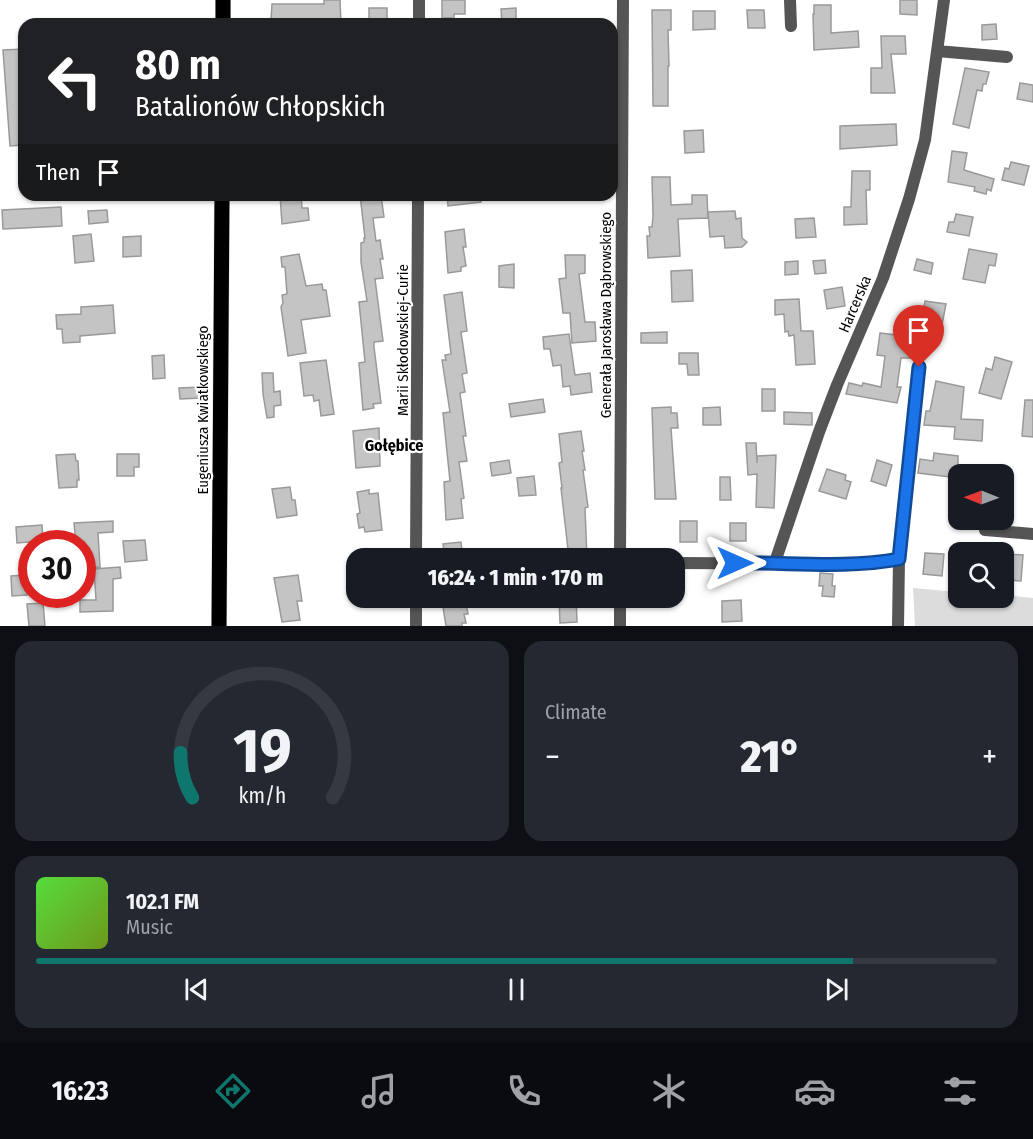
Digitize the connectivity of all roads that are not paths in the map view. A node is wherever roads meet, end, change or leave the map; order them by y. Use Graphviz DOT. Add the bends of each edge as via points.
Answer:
graph roads {
  1 [pos="223,0"];
  2 [pos="419,0"];
  3 [pos="623,0"];
  4 [pos="790,0"];
  5 [pos="944,0"];
  6 [pos="223,18"];
  7 [pos="419,18"];
  8 [pos="791,26"];
  9 [pos="937,51"];
  10 [pos="1007,57"];
  11 [pos="222,201"];
  12 [pos="418,201"];
  13 [pos="919,367"];
  14 [pos="985,530"];
  15 [pos="1033,534"];
  16 [pos="416,548"];
  17 [pos="620,548"];
  18 [pos="899,559"];
  19 [pos="775,562"];
  20 [pos="685,563"];
  21 [pos="416,608"];
  22 [pos="620,608"];
  23 [pos="219,626"];
  24 [pos="416,626"];
  25 [pos="620,626"];
  26 [pos="898,626"];
  1 -- 6 [label="main road"];
  2 -- 7 [label="street"];
  3 -- 17 [label="street, Generała Jarosława Dąbrowskiego"];
  4 -- 8 [label="street"];
  5 -- 9 [label="street, Harcerska"];
  9 -- 10 [label="street"];
  9 -- 19 [label="street, Harcerska" via="925,140 909,199 883,278 819,432"];
  11 -- 23 [label="main road, Eugeniusza Kwiatkowskiego"];
  12 -- 16 [label="street, Marii Skłodowskiej-Curie"];
  13 -- 18 [label="street"];
  14 -- 15 [label="street"];
  18 -- 19 [label="street" via="863,564"];
  18 -- 26 [label="street"];
  19 -- 20 [label="street"];
  21 -- 24 [label="street"];
  22 -- 25 [label="street"];
}
